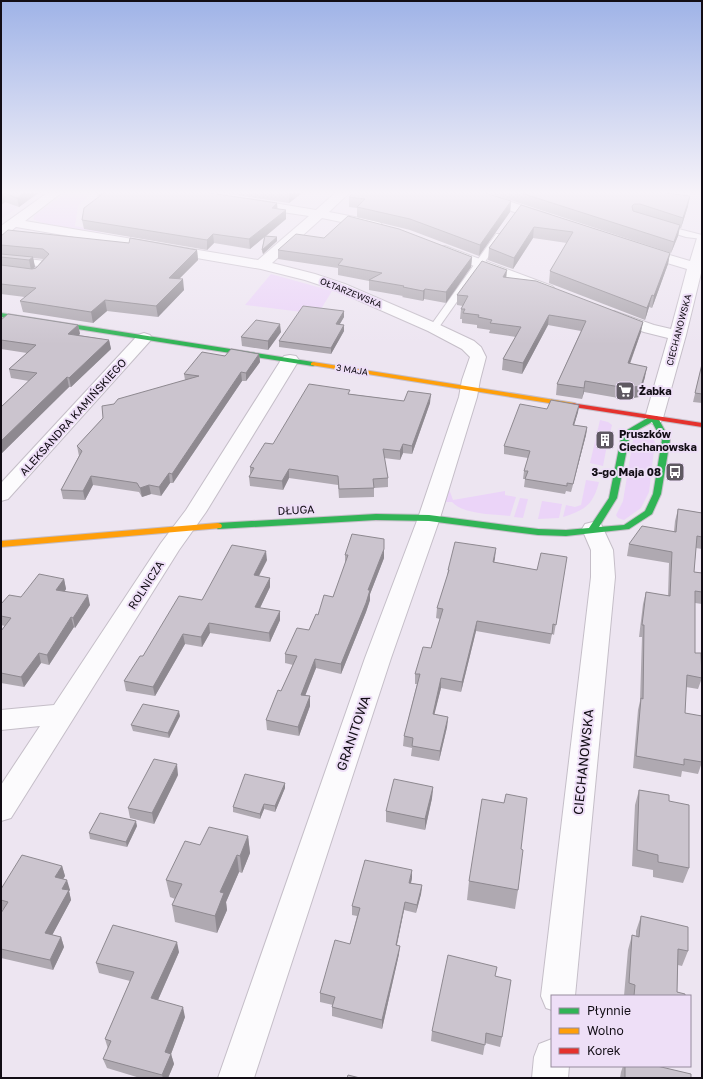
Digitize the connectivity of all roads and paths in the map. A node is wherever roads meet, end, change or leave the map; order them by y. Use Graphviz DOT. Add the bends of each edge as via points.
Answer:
graph roads {
  1 [pos="133,243"];
  2 [pos="285,243"];
  3 [pos="494,243"];
  4 [pos="701,243"];
  5 [pos="432,245"];
  6 [pos="625,245"];
  7 [pos="1,259"];
  8 [pos="480,264"];
  9 [pos="260,265"];
  10 [pos="695,267"];
  11 [pos="27,274"];
  12 [pos="561,295"];
  13 [pos="598,309"];
  14 [pos="1,315"];
  15 [pos="434,328"];
  16 [pos="678,335"];
  17 [pos="144,338"];
  18 [pos="290,360"];
  19 [pos="470,389"];
  20 [pos="654,418"];
  21 [pos="702,425"];
  22 [pos="1,495"];
  23 [pos="429,518"];
  24 [pos="184,528"];
  25 [pos="593,529"];
  26 [pos="1,544"];
  27 [pos="62,714"];
  28 [pos="1,720"];
  29 [pos="1,809"];
  30 [pos="558,995"];
  31 [pos="551,1067"];
  32 [pos="236,1078"];
  33 [pos="550,1078"];
  1 -- 9 [label="street, OŁTARZEWSKA"];
  2 -- 9 [label="street"];
  3 -- 8 [label="lane"];
  4 -- 10 [label="street, CIECHANOWSKA"];
  5 -- 8 [label="street"];
  6 -- 10 [label="street"];
  7 -- 11 [label="lane" via="45,264 34,274"];
  8 -- 12 [label="street"];
  8 -- 15 [label="lane"];
  9 -- 15 [label="street, OŁTARZEWSKA" via="304,275 340,287"];
  10 -- 16 [label="street, CIECHANOWSKA"];
  13 -- 16 [label="street" via="650,330"];
  14 -- 17 [label="street, 3 MAJA"];
  15 -- 19 [label="street, OŁTARZEWSKA" via="475,351 478,361"];
  16 -- 20 [label="street, CIECHANOWSKA"];
  17 -- 18 [label="street, 3 MAJA"];
  17 -- 22 [label="street, ALEKSANDRA KAMIŃSKIEGO"];
  18 -- 19 [label="street, 3 MAJA"];
  18 -- 24 [label="street, ROLNICZA"];
  19 -- 20 [label="street, 3 MAJA"];
  19 -- 23 [label="street, GRANITOWA"];
  20 -- 21 [label="street, 3 MAJA"];
  20 -- 25 [label="street" via="626,433 613,498"];
  20 -- 25 [label="street" via="666,440 653,505 645,515 626,527"];
  23 -- 24 [label="street, DŁUGA" via="376,517"];
  23 -- 25 [label="street, DŁUGA" via="538,532 566,533"];
  23 -- 32 [label="street, GRANITOWA"];
  24 -- 26 [label="street, DŁUGA"];
  24 -- 27 [label="street, ROLNICZA"];
  25 -- 30 [label="street, CIECHANOWSKA" via="602,550 603,578"];
  27 -- 28 [label="street"];
  27 -- 29 [label="street, ROLNICZA"];
  31 -- 33 [label="street"];
}
